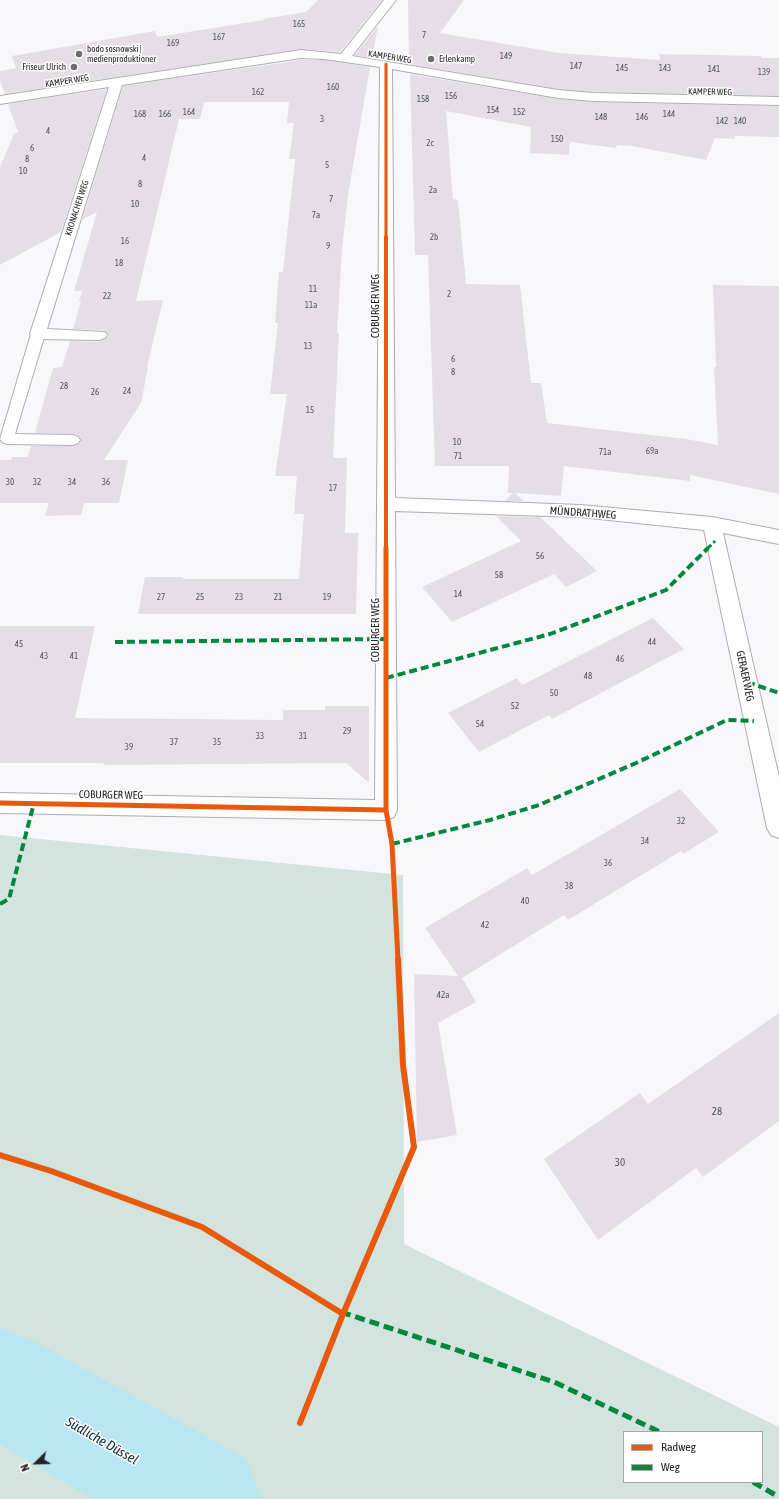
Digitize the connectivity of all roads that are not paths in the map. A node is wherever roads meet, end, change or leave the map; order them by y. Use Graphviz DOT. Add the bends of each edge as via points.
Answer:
graph roads {
  1 [pos="390,0"];
  2 [pos="344,58"];
  3 [pos="386,64"];
  4 [pos="117,81"];
  5 [pos="0,100"];
  6 [pos="779,101"];
  7 [pos="38,334"];
  8 [pos="100,334"];
  9 [pos="73,440"];
  10 [pos="386,504"];
  11 [pos="712,524"];
  12 [pos="779,537"];
  13 [pos="0,803"];
  14 [pos="779,828"];
  1 -- 2 [label="street"];
  2 -- 3 [label="street, KAMPER WEG"];
  2 -- 4 [label="street, KAMPER WEG" via="301,54"];
  3 -- 6 [label="street, KAMPER WEG" via="558,94"];
  3 -- 10 [label="street, COBURGER WEG"];
  4 -- 5 [label="street, KAMPER WEG"];
  4 -- 7 [label="street, KRONACHER WEG"];
  7 -- 8 [label="street"];
  7 -- 9 [label="lane, KRONACHER WEG" via="7,439"];
  10 -- 11 [label="street, MÜNDRATHWEG" via="580,511"];
  10 -- 13 [label="street, COBURGER WEG" via="386,810"];
  11 -- 12 [label="street, MÜNDRATHWEG"];
  11 -- 14 [label="street, GERAER WEG"];
}
